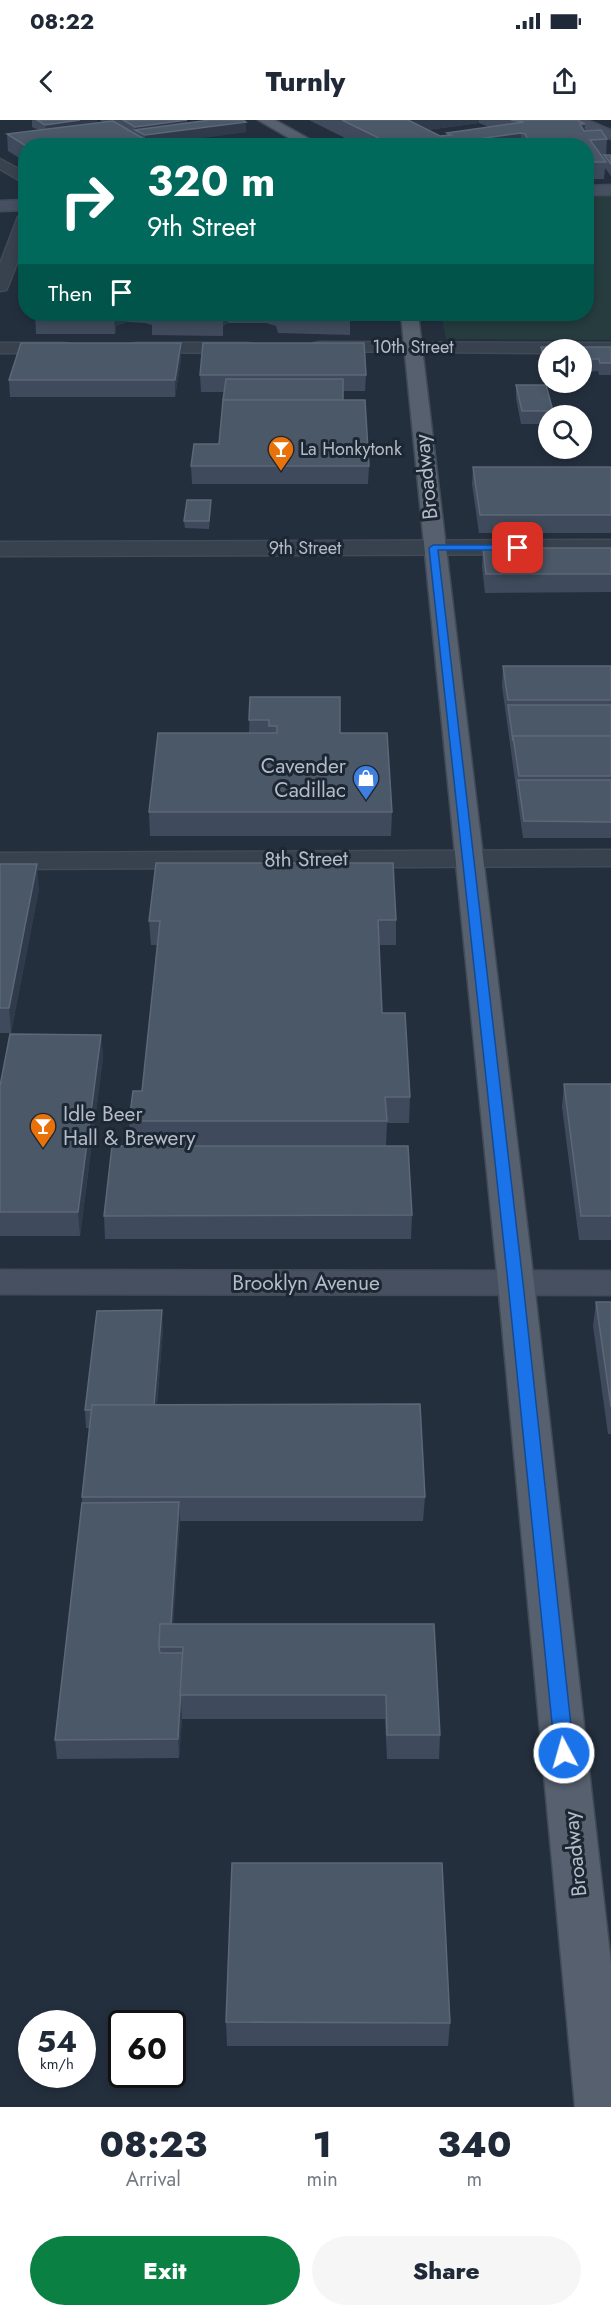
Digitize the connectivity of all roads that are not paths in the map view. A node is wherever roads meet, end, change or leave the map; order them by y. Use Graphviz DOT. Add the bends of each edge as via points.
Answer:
graph roads {
  1 [pos="265,120"];
  2 [pos="575,120"];
  3 [pos="611,135"];
  4 [pos="300,138"];
  5 [pos="0,163"];
  6 [pos="18,175"];
  7 [pos="594,190"];
  8 [pos="611,190"];
  9 [pos="18,205"];
  10 [pos="0,206"];
  11 [pos="18,238"];
  12 [pos="0,286"];
  13 [pos="410,321"];
  14 [pos="413,347"];
  15 [pos="0,348"];
  16 [pos="79,348"];
  17 [pos="125,348"];
  18 [pos="260,348"];
  19 [pos="305,348"];
  20 [pos="611,348"];
  21 [pos="611,547"];
  22 [pos="433,548"];
  23 [pos="0,549"];
  24 [pos="467,858"];
  25 [pos="611,858"];
  26 [pos="0,861"];
  27 [pos="0,1282"];
  28 [pos="516,1283"];
  29 [pos="611,1283"];
  30 [pos="601,2107"];
  1 -- 4 [label="main road"];
  2 -- 3 [label="street"];
  5 -- 6 [label="street"];
  7 -- 8 [label="street"];
  9 -- 10 [label="street"];
  11 -- 12 [label="street"];
  13 -- 14 [label="main road, Broadway"];
  14 -- 19 [label="street, 10th Street"];
  14 -- 20 [label="street, 10th Street"];
  14 -- 22 [label="main road, Broadway"];
  15 -- 16 [label="street"];
  17 -- 18 [label="street"];
  21 -- 22 [label="street, 9th Street"];
  22 -- 23 [label="street, 9th Street"];
  22 -- 24 [label="main road, Broadway"];
  24 -- 25 [label="street, 8th Street"];
  24 -- 26 [label="street, 8th Street"];
  24 -- 28 [label="main road, Broadway"];
  27 -- 28 [label="street, Brooklyn Avenue"];
  28 -- 29 [label="street, Brooklyn Avenue"];
  28 -- 30 [label="main road, Broadway"];
}
